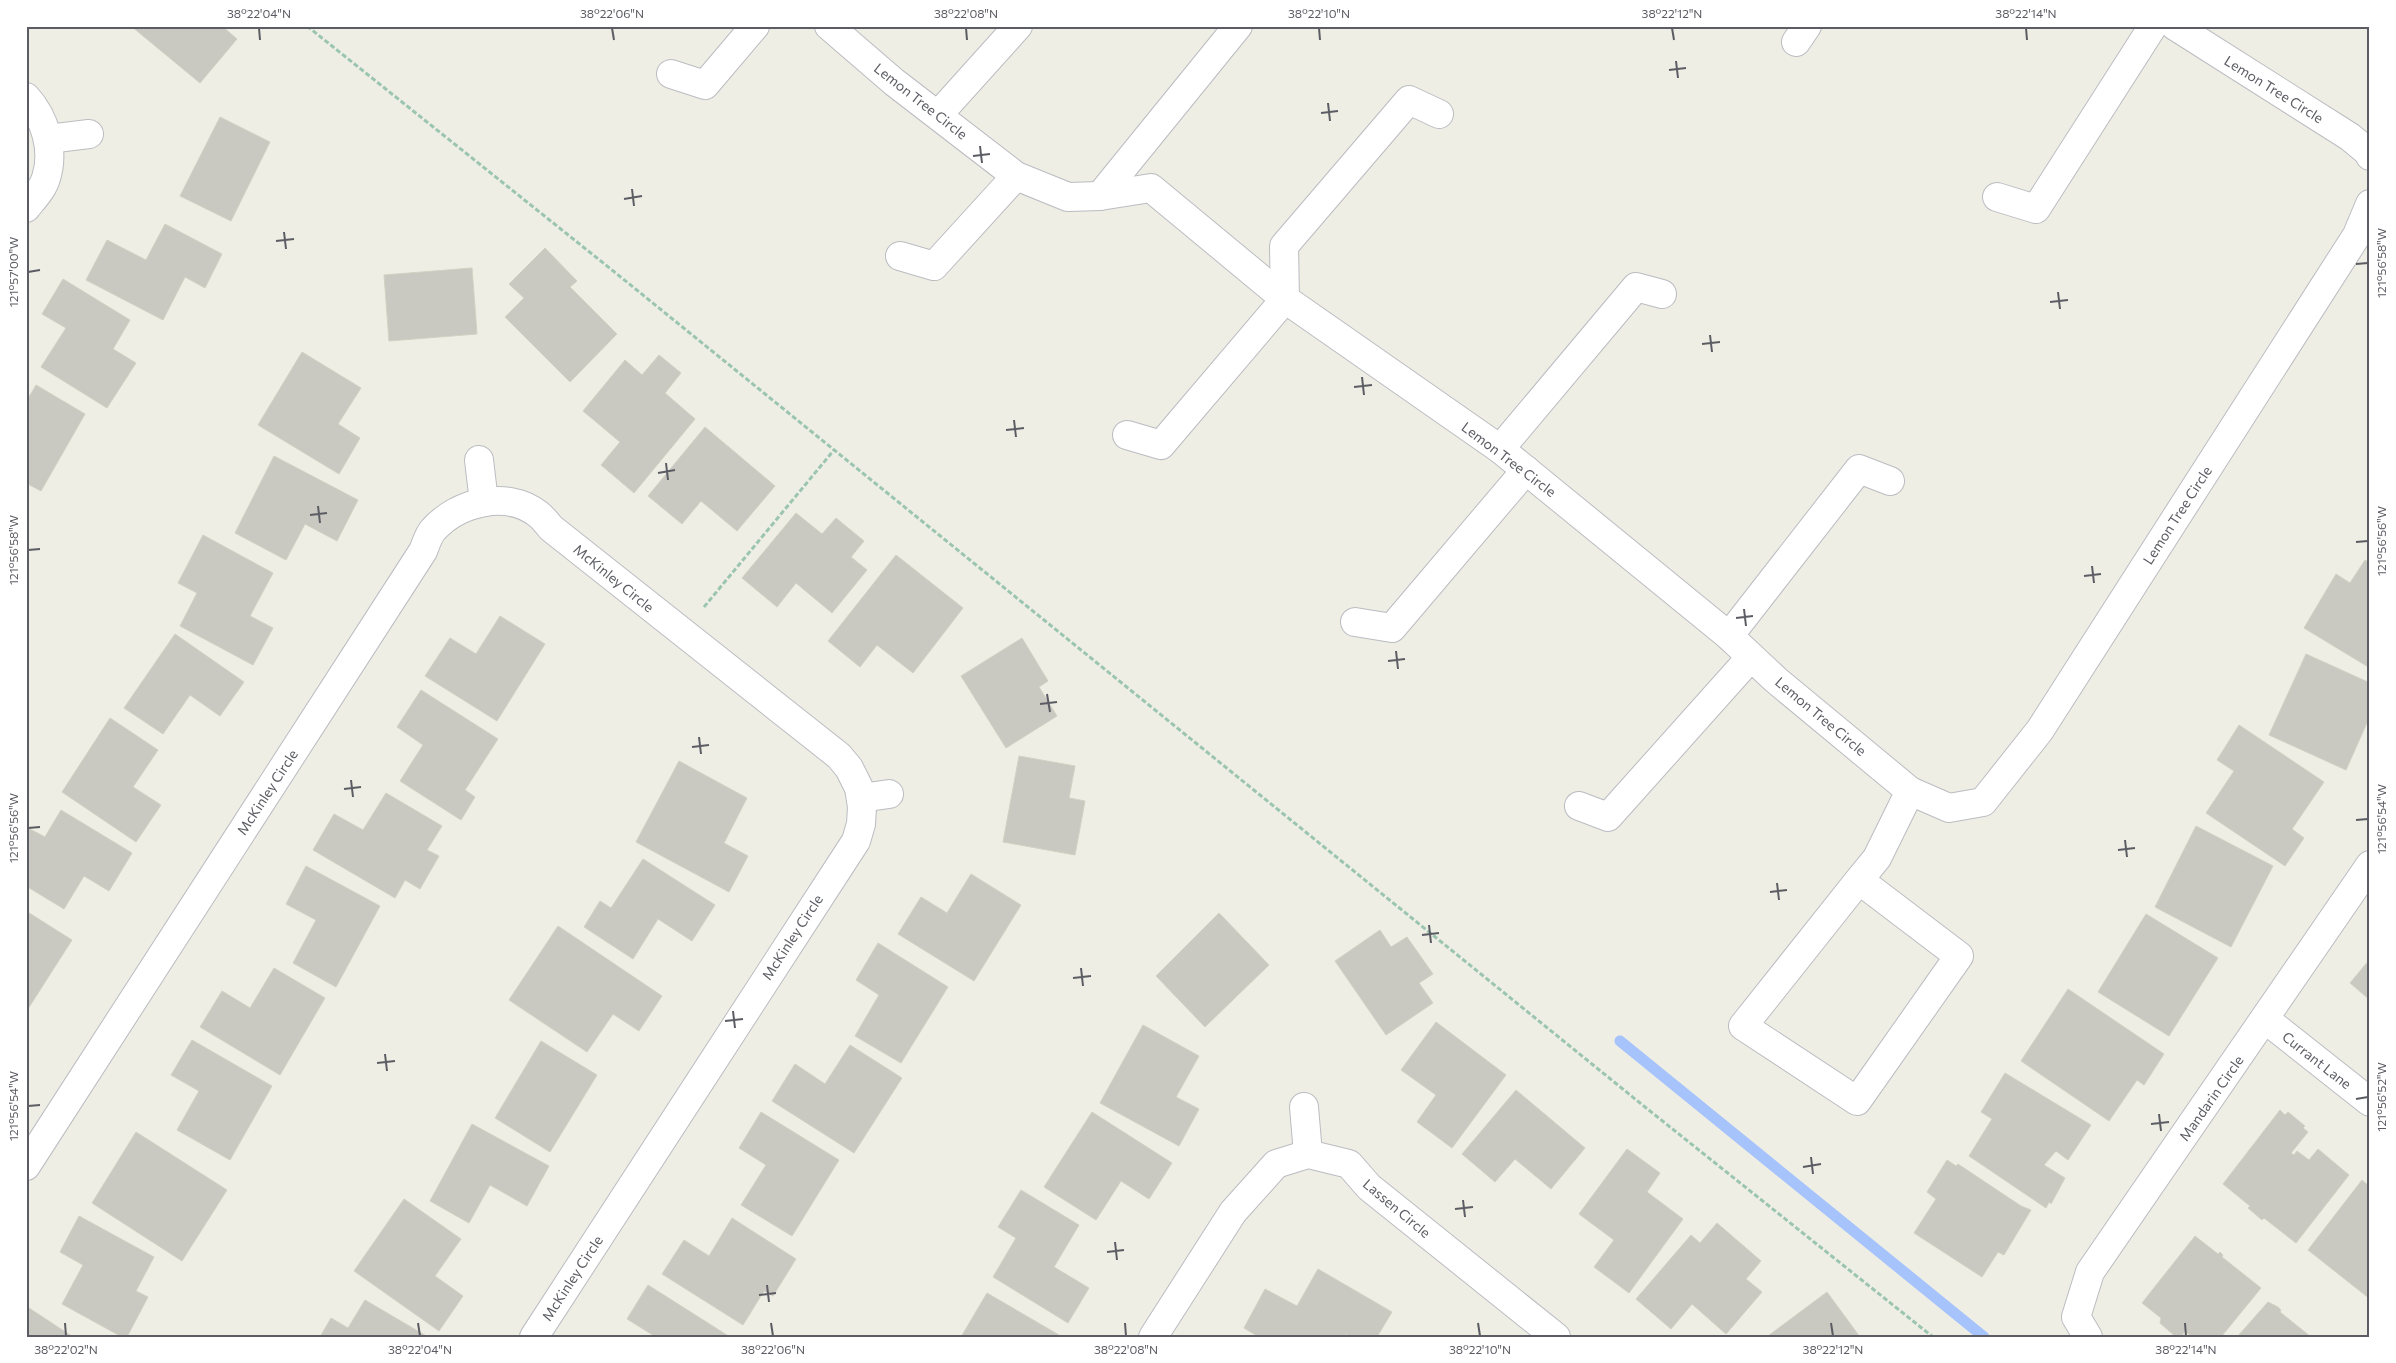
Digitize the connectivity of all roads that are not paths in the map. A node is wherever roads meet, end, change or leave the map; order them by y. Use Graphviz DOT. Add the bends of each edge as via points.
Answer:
graph roads {
  1 [pos="756,26"];
  2 [pos="829,26"];
  3 [pos="1018,26"];
  4 [pos="1238,26"];
  5 [pos="2153,26"];
  6 [pos="2175,26"];
  7 [pos="671,74"];
  8 [pos="26,97"];
  9 [pos="1439,114"];
  10 [pos="938,115"];
  11 [pos="89,134"];
  12 [pos="48,139"];
  13 [pos="2370,156"];
  14 [pos="1016,176"];
  15 [pos="1100,196"];
  16 [pos="1997,197"];
  17 [pos="2370,204"];
  18 [pos="26,208"];
  19 [pos="900,256"];
  20 [pos="1662,294"];
  21 [pos="1285,299"];
  22 [pos="1127,435"];
  23 [pos="1500,449"];
  24 [pos="479,460"];
  25 [pos="1526,470"];
  26 [pos="1890,481"];
  27 [pos="484,502"];
  28 [pos="1355,622"];
  29 [pos="1729,636"];
  30 [pos="1752,657"];
  31 [pos="1910,791"];
  32 [pos="889,794"];
  33 [pos="861,798"];
  34 [pos="1579,806"];
  35 [pos="2370,864"];
  36 [pos="1859,880"];
  37 [pos="2265,1019"];
  38 [pos="2370,1102"];
  39 [pos="1304,1107"];
  40 [pos="1308,1154"];
  41 [pos="26,1166"];
  42 [pos="534,1337"];
  43 [pos="1153,1337"];
  44 [pos="1556,1337"];
  45 [pos="2088,1337"];
  1 -- 7 [label="street" via="705,85"];
  2 -- 10 [label="street, Lemon Tree Circle"];
  3 -- 10 [label="street"];
  4 -- 15 [label="street"];
  5 -- 16 [label="street" via="2036,208"];
  6 -- 13 [label="street, Lemon Tree Circle" via="2350,137"];
  8 -- 12 [label="street" via="43,122"];
  9 -- 21 [label="street" via="1409,100 1284,246"];
  10 -- 14 [label="street, Lemon Tree Circle"];
  11 -- 12 [label="street"];
  12 -- 18 [label="street" via="46,178"];
  14 -- 15 [label="street, Lemon Tree Circle" via="1068,197"];
  14 -- 19 [label="street" via="934,266"];
  15 -- 21 [label="street, Lemon Tree Circle" via="1151,188"];
  17 -- 31 [label="street, Lemon Tree Circle" via="2357,235 2040,730 1983,802 1949,808"];
  20 -- 23 [label="street" via="1636,287"];
  21 -- 22 [label="street" via="1161,445"];
  21 -- 23 [label="street, Lemon Tree Circle"];
  23 -- 25 [label="street, Lemon Tree Circle"];
  24 -- 27 [label="street"];
  25 -- 28 [label="street" via="1392,628"];
  25 -- 29 [label="street, Lemon Tree Circle"];
  26 -- 29 [label="street" via="1859,469"];
  27 -- 33 [label="street, McKinley Circle" via="507,502 537,513 551,528 839,756 849,768"];
  27 -- 41 [label="street, McKinley Circle" via="466,506 432,531"];
  29 -- 30 [label="street, Lemon Tree Circle"];
  30 -- 31 [label="street, Lemon Tree Circle"];
  30 -- 34 [label="street" via="1608,817"];
  31 -- 36 [label="street" via="1877,858"];
  32 -- 33 [label="street"];
  33 -- 42 [label="street, McKinley Circle" via="861,824 850,851"];
  35 -- 37 [label="street, Mandarin Circle"];
  36 -- 36 [label="street" via="1743,1026 1857,1101 1959,956"];
  37 -- 38 [label="street, Currant Lane"];
  37 -- 45 [label="street, Mandarin Circle" via="2090,1272 2076,1317"];
  39 -- 40 [label="street"];
  40 -- 43 [label="street" via="1276,1164 1233,1212"];
  40 -- 44 [label="street, Lassen Circle" via="1349,1164 1369,1187"];
}
